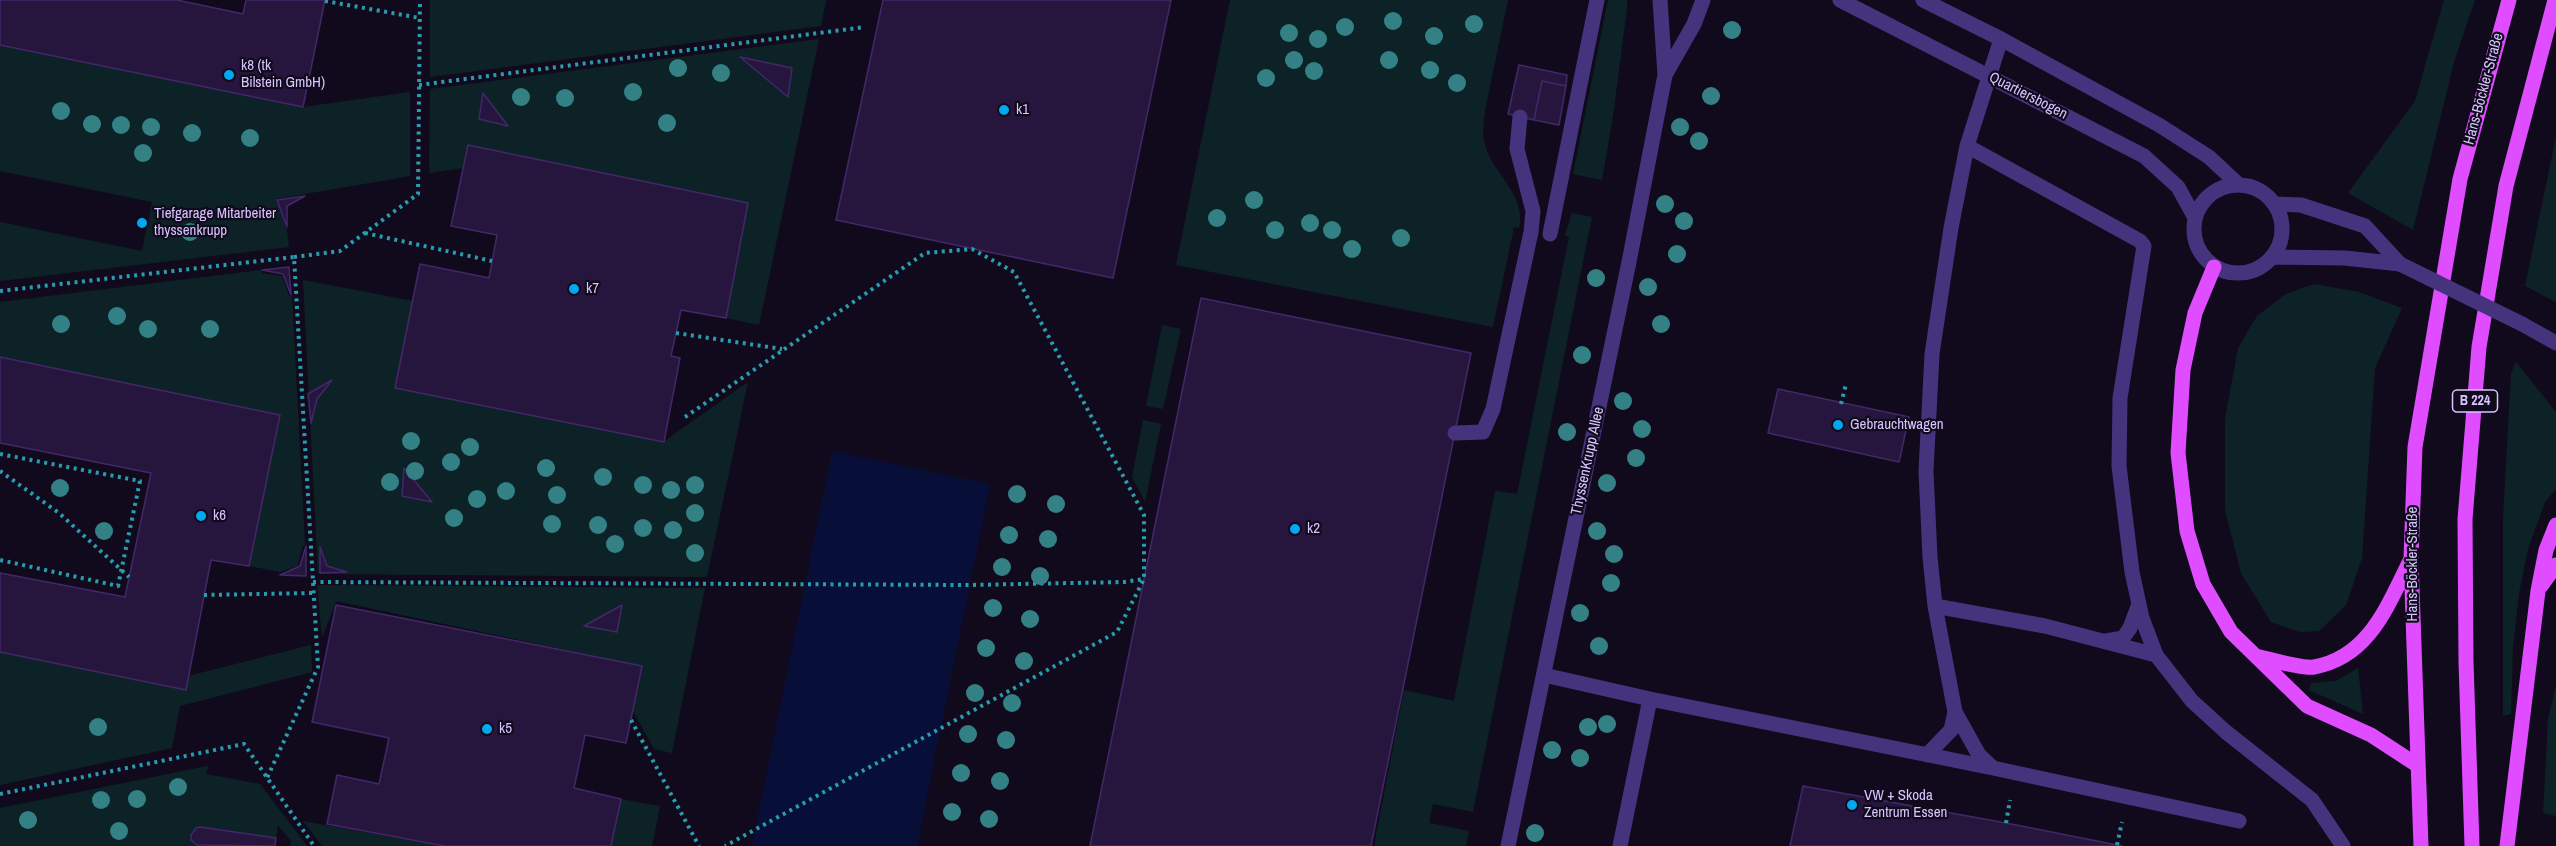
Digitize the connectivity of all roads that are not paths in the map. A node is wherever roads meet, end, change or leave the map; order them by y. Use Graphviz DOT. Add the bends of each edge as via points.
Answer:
graph roads {
  1 [pos="1597,0"];
  2 [pos="1660,0"];
  3 [pos="1703,0"];
  4 [pos="1840,0"];
  5 [pos="1923,0"];
  6 [pos="2509,0"];
  7 [pos="2555,0"];
  8 [pos="2001,39"];
  9 [pos="1665,75"];
  10 [pos="1989,76"];
  11 [pos="1520,117"];
  12 [pos="1967,146"];
  13 [pos="2239,185"];
  14 [pos="2274,204"];
  15 [pos="2195,218"];
  16 [pos="1550,234"];
  17 [pos="2272,257"];
  18 [pos="2400,264"];
  19 [pos="2214,267"];
  20 [pos="2556,343"];
  21 [pos="1455,433"];
  22 [pos="2556,525"];
  23 [pos="2411,559"];
  24 [pos="2556,565"];
  25 [pos="2538,591"];
  26 [pos="2139,604"];
  27 [pos="1935,606"];
  28 [pos="2103,641"];
  29 [pos="2156,655"];
  30 [pos="2260,657"];
  31 [pos="1544,675"];
  32 [pos="1650,699"];
  33 [pos="1955,712"];
  34 [pos="1928,755"];
  35 [pos="2417,765"];
  36 [pos="1993,768"];
  37 [pos="2239,821"];
  38 [pos="1508,846"];
  39 [pos="1620,846"];
  40 [pos="2343,846"];
  41 [pos="2421,846"];
  42 [pos="2472,846"];
  43 [pos="2507,846"];
  1 -- 16 [label="street"];
  2 -- 9 [label="street, ThyssenKrupp Allee"];
  3 -- 9 [label="street, ThyssenKrupp Allee"];
  4 -- 10 [label="street, Quartiersbogen"];
  5 -- 8 [label="street"];
  6 -- 23 [label="main road, Hans-Böckler-Straße" via="2460,179 2433,331 2415,447"];
  7 -- 42 [label="main road, B 224" via="2506,186 2479,347 2465,519"];
  8 -- 10 [label="street"];
  8 -- 13 [label="street" via="2159,125 2209,157"];
  9 -- 31 [label="street, ThyssenKrupp Allee"];
  10 -- 12 [label="street"];
  10 -- 15 [label="street, Quartiersbogen" via="2144,156 2178,187"];
  11 -- 21 [label="street" via="1518,157 1533,211 1531,232 1493,409 1483,432"];
  12 -- 26 [label="street" via="2144,246 2120,398 2119,466"];
  12 -- 27 [label="street" via="1940,290 1928,401 1926,480"];
  13 -- 14 [label="street" via="2253,187"];
  13 -- 15 [label="street" via="2211,194"];
  14 -- 17 [label="street" via="2282,231"];
  14 -- 18 [label="street" via="2301,205 2365,226"];
  15 -- 19 [label="street" via="2197,246"];
  17 -- 18 [label="street"];
  17 -- 19 [label="street" via="2251,271 2226,272"];
  18 -- 20 [label="street, bridge"];
  19 -- 30 [label="main road" via="2195,313 2183,370 2178,453 2187,531 2203,584 2231,632"];
  22 -- 25 [label="main road" via="2546,550"];
  23 -- 30 [label="main road" via="2374,630 2344,656 2312,668"];
  23 -- 35 [label="main road, Hans-Böckler-Straße"];
  24 -- 25 [label="main road"];
  25 -- 43 [label="main road"];
  26 -- 28 [label="street" via="2123,638"];
  26 -- 29 [label="street"];
  27 -- 28 [label="street"];
  27 -- 33 [label="street"];
  28 -- 29 [label="street"];
  29 -- 40 [label="street" via="2192,701 2312,800"];
  30 -- 35 [label="main road" via="2307,706 2371,735"];
  31 -- 32 [label="street"];
  31 -- 38 [label="street, ThyssenKrupp Allee"];
  32 -- 34 [label="street"];
  32 -- 39 [label="street"];
  33 -- 34 [label="street" via="1951,730"];
  33 -- 36 [label="street" via="1979,755"];
  34 -- 36 [label="street"];
  35 -- 41 [label="main road, Hans-Böckler-Straße"];
  36 -- 37 [label="street"];
}
